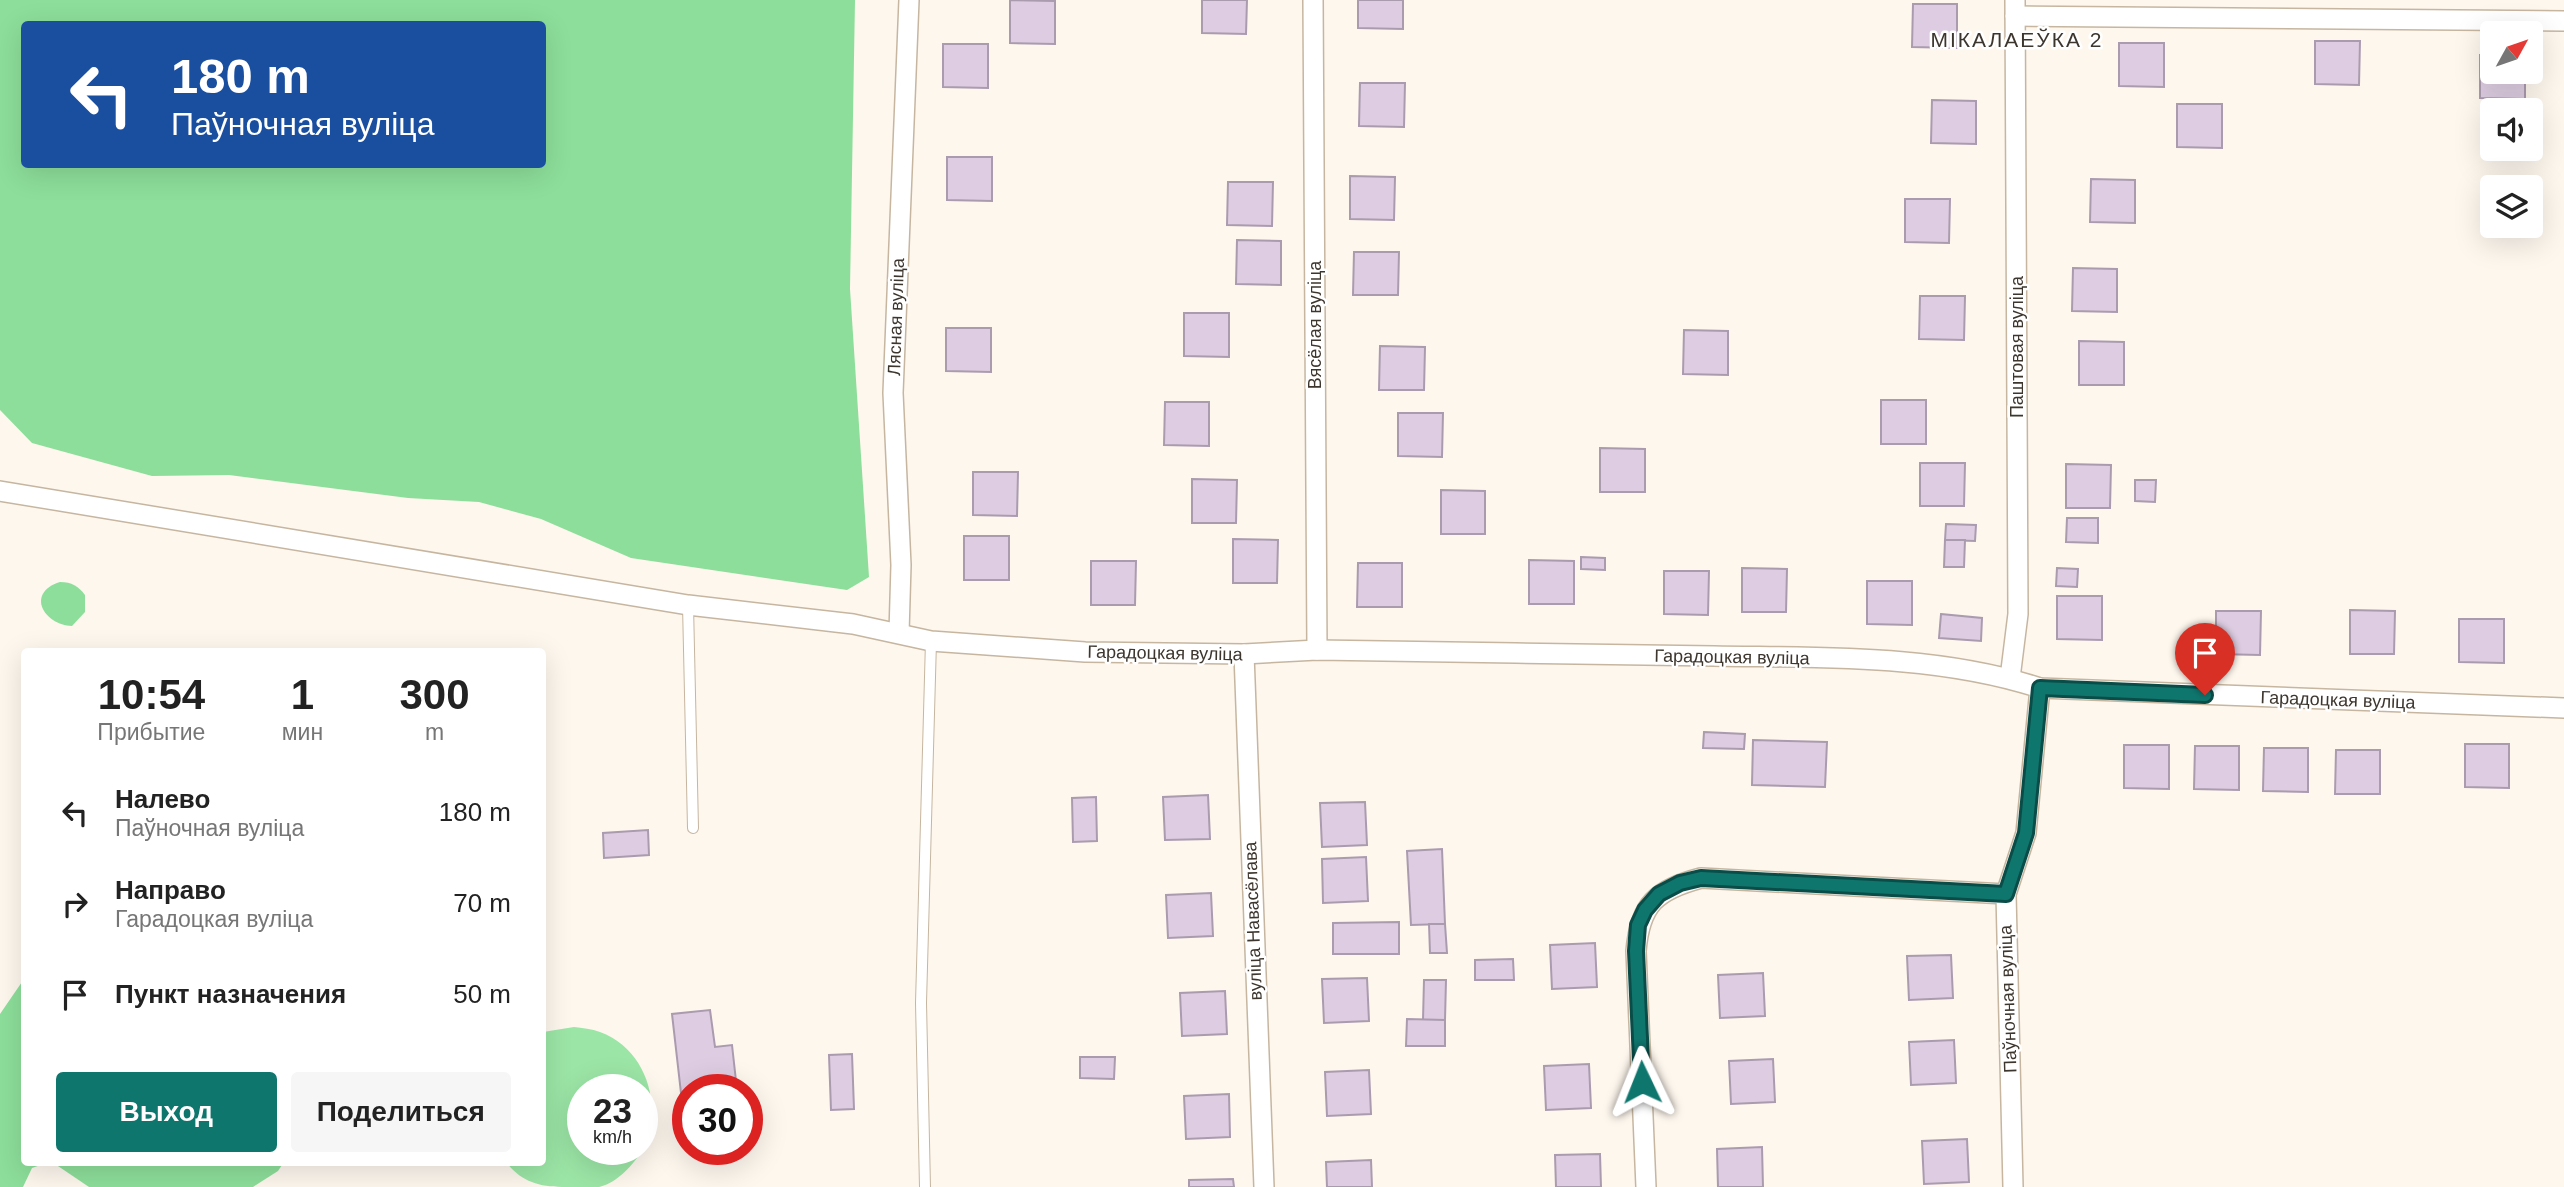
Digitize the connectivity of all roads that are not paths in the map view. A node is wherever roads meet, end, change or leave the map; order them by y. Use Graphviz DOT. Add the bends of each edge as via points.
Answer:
graph roads {
  1 [pos="909,0"];
  2 [pos="1313,0"];
  3 [pos="2015,8"];
  4 [pos="2564,22"];
  5 [pos="0,491"];
  6 [pos="688,605"];
  7 [pos="899,634"];
  8 [pos="931,641"];
  9 [pos="1317,650"];
  10 [pos="1244,654"];
  11 [pos="2010,678"];
  12 [pos="2040,688"];
  13 [pos="2564,708"];
  14 [pos="693,828"];
  15 [pos="2006,894"];
  16 [pos="925,1187"];
  17 [pos="1264,1187"];
  18 [pos="1646,1187"];
  19 [pos="2014,1187"];
  1 -- 7 [label="street, Лясная вуліца" via="893,393 901,565"];
  2 -- 9 [label="street, Вясёлая вуліца"];
  3 -- 4 [label="street, Паштовая вуліца"];
  3 -- 11 [label="street, Паштовая вуліца" via="2018,614"];
  5 -- 6 [label="street, Гарадоцкая вуліца"];
  6 -- 7 [label="street, Гарадоцкая вуліца" via="853,624"];
  6 -- 14 [label="lane"];
  7 -- 8 [label="street, Гарадоцкая вуліца"];
  8 -- 10 [label="street, Гарадоцкая вуліца" via="1085,652"];
  8 -- 16 [label="lane" via="921,1003"];
  9 -- 10 [label="street, Гарадоцкая вуліца"];
  9 -- 11 [label="street, Гарадоцкая вуліца" via="1859,659"];
  10 -- 17 [label="street, вуліца Навасёлава"];
  11 -- 12 [label="street, Гарадоцкая вуліца"];
  12 -- 13 [label="street, Гарадоцкая вуліца"];
  12 -- 15 [label="street, Паўночная вуліца" via="2026,833"];
  15 -- 18 [label="street" via="1714,878 1680,883 1659,894 1638,925 1636,951"];
  15 -- 19 [label="street, Паўночная вуліца"];
}
